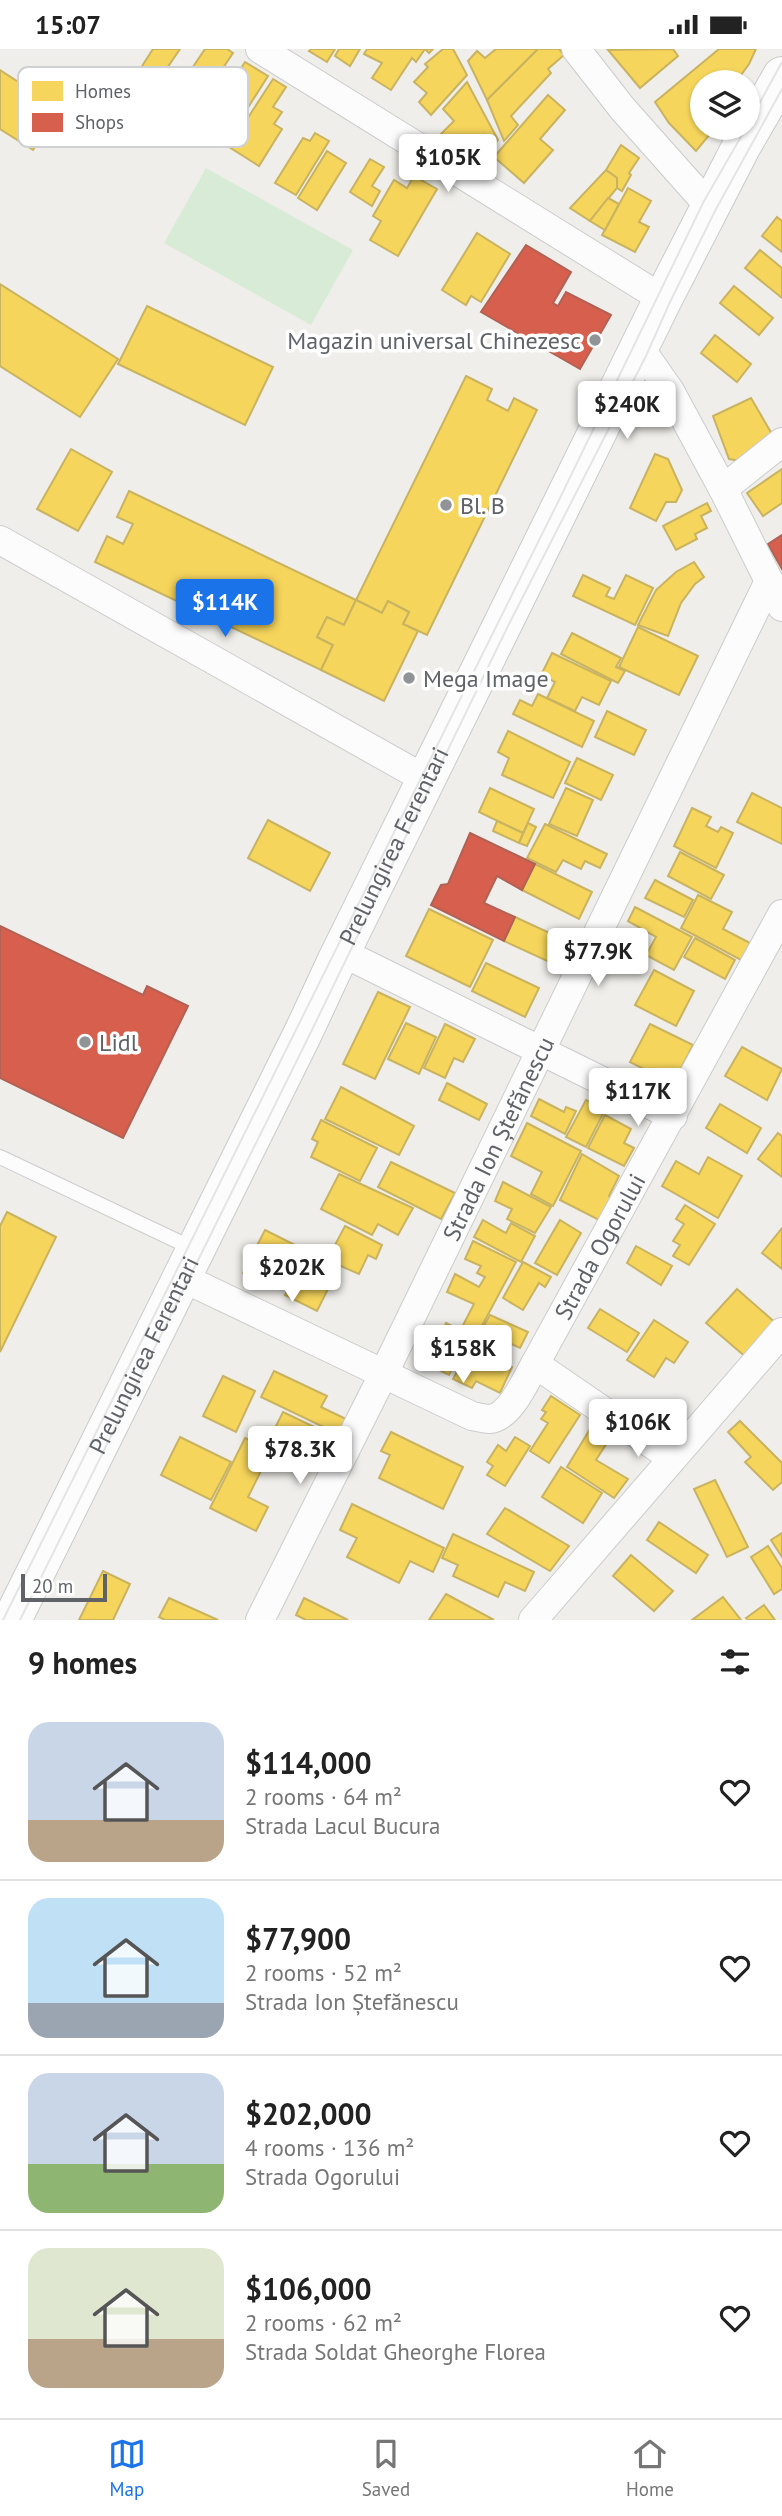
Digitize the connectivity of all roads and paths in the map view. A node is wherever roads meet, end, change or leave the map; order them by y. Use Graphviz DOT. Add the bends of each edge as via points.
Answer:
graph roads {
  1 [pos="260,49"];
  2 [pos="576,49"];
  3 [pos="782,76"];
  4 [pos="710,207"];
  5 [pos="663,299"];
  6 [pos="640,348"];
  7 [pos="782,442"];
  8 [pos="723,489"];
  9 [pos="0,540"];
  10 [pos="769,581"];
  11 [pos="782,607"];
  12 [pos="427,780"];
  13 [pos="782,914"];
  14 [pos="341,952"];
  15 [pos="540,1050"];
  16 [pos="673,1116"];
  17 [pos="0,1157"];
  18 [pos="188,1263"];
  19 [pos="782,1332"];
  20 [pos="535,1364"];
  21 [pos="383,1375"];
  22 [pos="672,1458"];
  23 [pos="9,1612"];
  24 [pos="260,1620"];
  25 [pos="533,1620"];
  1 -- 5 [label="street"];
  2 -- 4 [label="street"];
  3 -- 4 [label="main road, Prelungirea Ferentari"];
  4 -- 5 [label="main road, Prelungirea Ferentari"];
  5 -- 6 [label="main road, Prelungirea Ferentari"];
  6 -- 8 [label="street" via="670,391"];
  6 -- 12 [label="main road, Prelungirea Ferentari"];
  7 -- 8 [label="street"];
  8 -- 10 [label="street"];
  9 -- 12 [label="street"];
  10 -- 11 [label="street"];
  10 -- 15 [label="street, Strada Ion Ștefănescu"];
  12 -- 14 [label="main road, Prelungirea Ferentari"];
  13 -- 16 [label="street, Strada Ogorului"];
  14 -- 15 [label="street"];
  14 -- 18 [label="main road, Prelungirea Ferentari"];
  15 -- 16 [label="street"];
  15 -- 21 [label="street, Strada Ion Ștefănescu"];
  16 -- 20 [label="street, Strada Ogorului"];
  17 -- 18 [label="lane"];
  18 -- 21 [label="street, Strada Ogorului"];
  18 -- 23 [label="main road, Prelungirea Ferentari"];
  19 -- 22 [label="street"];
  20 -- 21 [label="street, Strada Ogorului" via="512,1405 490,1419 472,1416"];
  20 -- 22 [label="street"];
  21 -- 24 [label="street, Strada Ion Ștefănescu"];
  22 -- 25 [label="street"];
}
